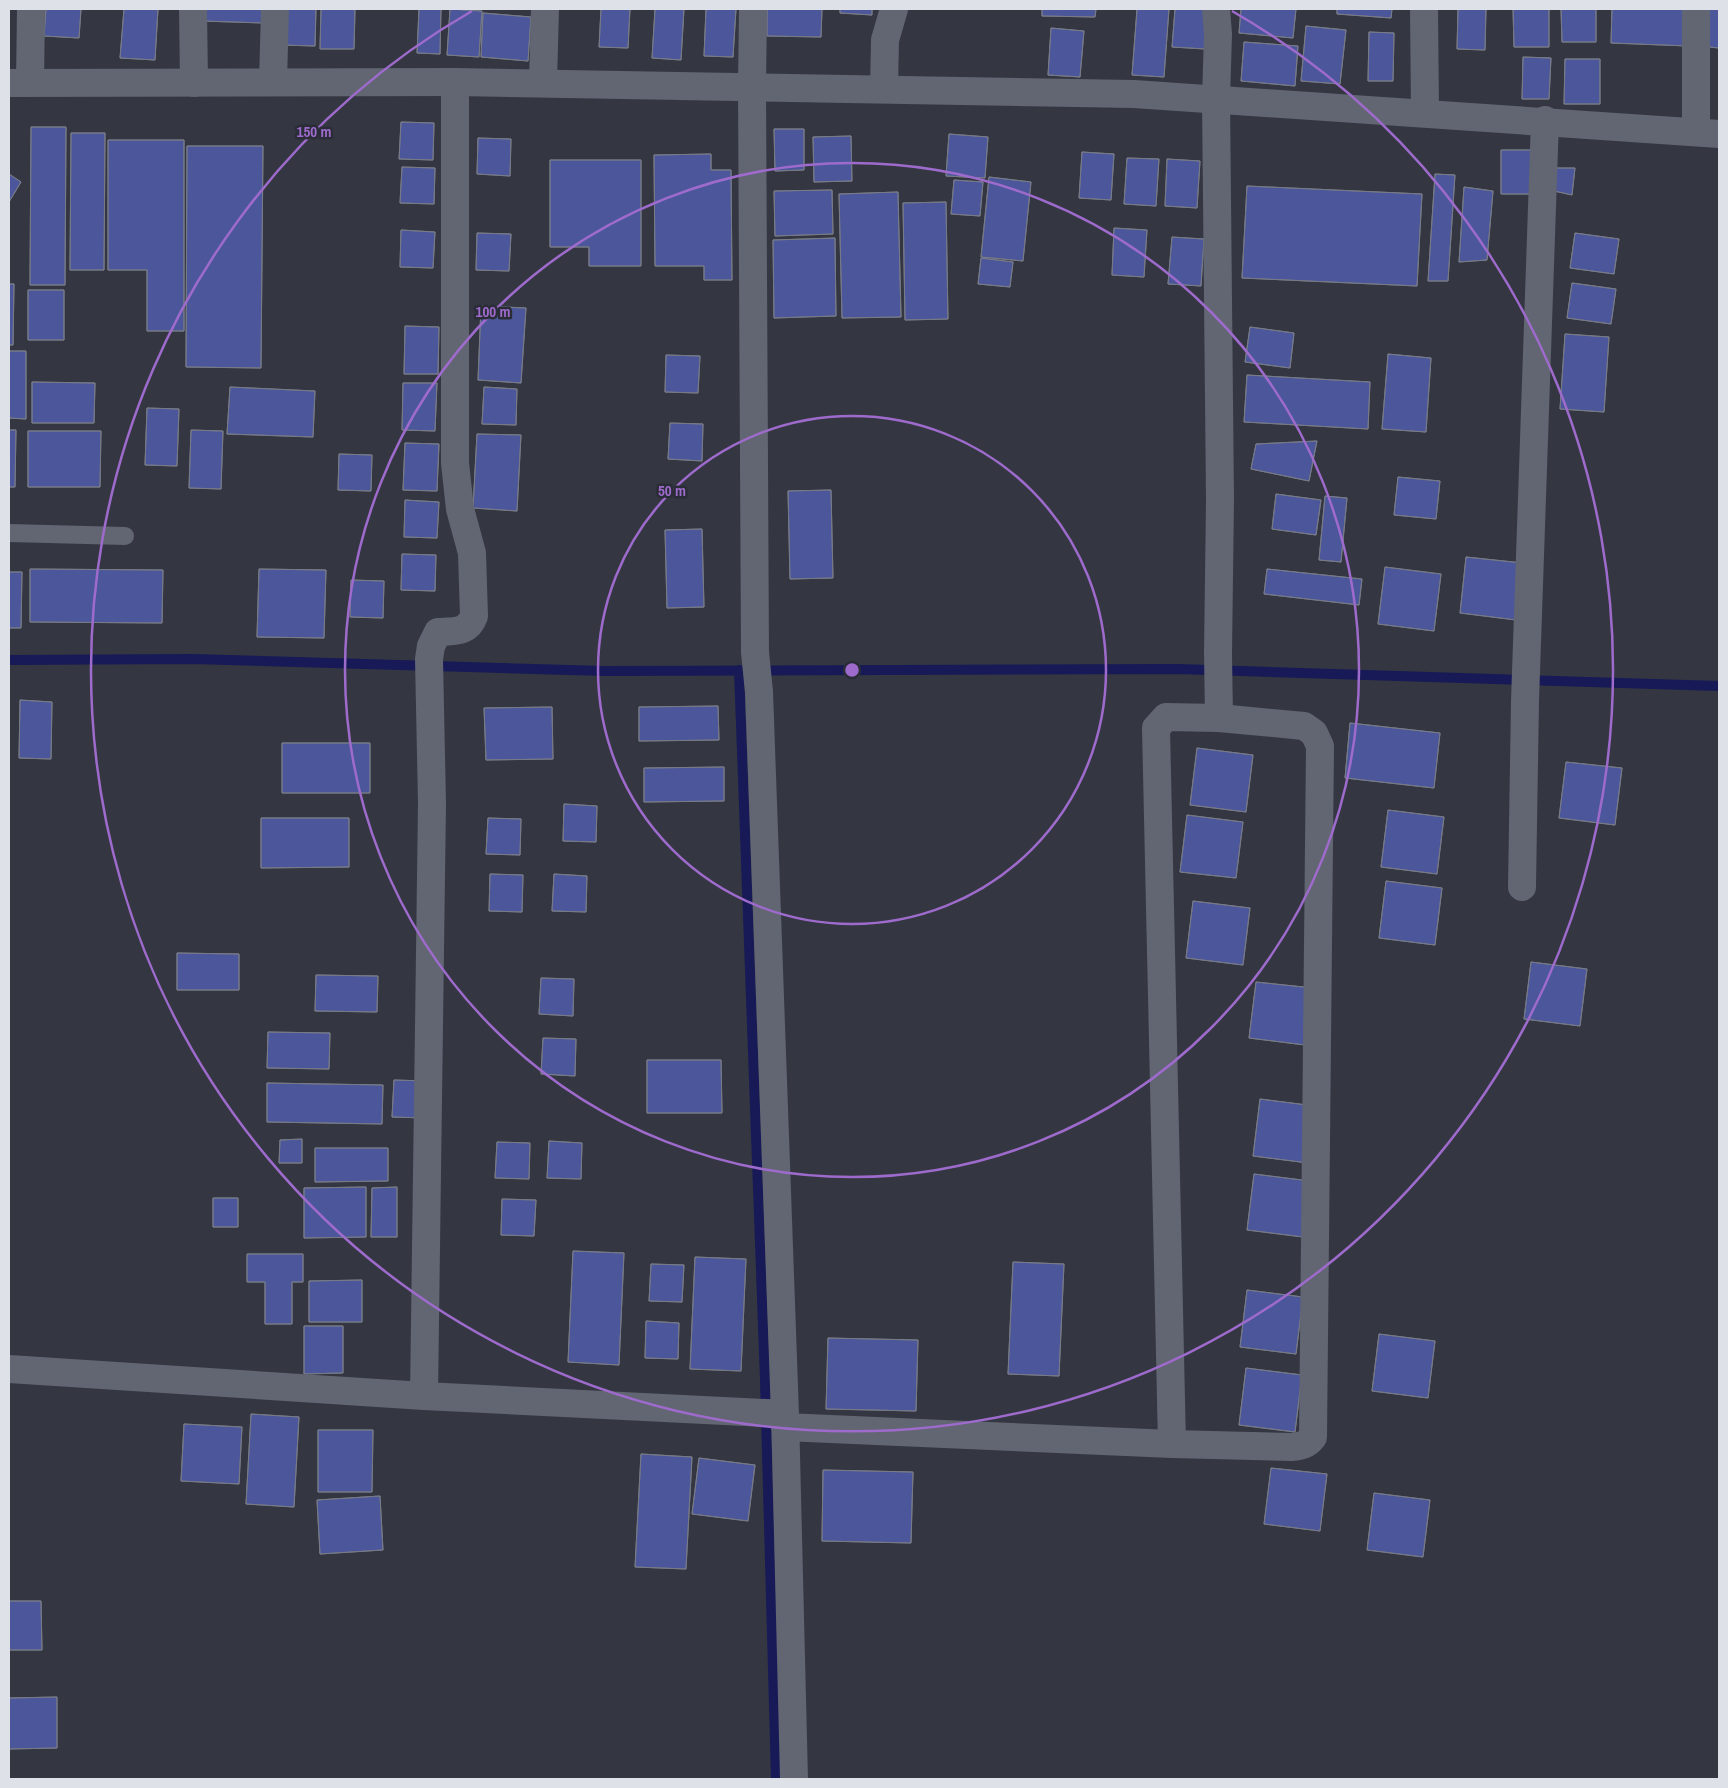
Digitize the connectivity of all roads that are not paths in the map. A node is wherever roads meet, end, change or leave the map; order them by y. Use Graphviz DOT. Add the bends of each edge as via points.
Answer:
graph roads {
  1 [pos="31,9"];
  2 [pos="193,9"];
  3 [pos="275,9"];
  4 [pos="545,9"];
  5 [pos="753,9"];
  6 [pos="894,9"];
  7 [pos="1216,9"];
  8 [pos="1424,9"];
  9 [pos="1696,9"];
  10 [pos="273,82"];
  11 [pos="455,82"];
  12 [pos="543,82"];
  13 [pos="19,83"];
  14 [pos="194,83"];
  15 [pos="752,86"];
  16 [pos="884,89"];
  17 [pos="1216,100"];
  18 [pos="1425,112"];
  19 [pos="1545,120"];
  20 [pos="1708,133"];
  21 [pos="9,533"];
  22 [pos="125,536"];
  23 [pos="1219,718"];
  24 [pos="1522,887"];
  25 [pos="9,1369"];
  26 [pos="424,1396"];
  27 [pos="775,1417"];
  28 [pos="1172,1444"];
  29 [pos="794,1779"];
  1 -- 13 [label="street"];
  2 -- 14 [label="street"];
  3 -- 10 [label="street"];
  4 -- 12 [label="street"];
  5 -- 15 [label="street"];
  6 -- 16 [label="street" via="885,40"];
  7 -- 17 [label="street"];
  8 -- 18 [label="street"];
  9 -- 20 [label="street"];
  10 -- 11 [label="street"];
  10 -- 14 [label="street"];
  11 -- 12 [label="street"];
  11 -- 26 [label="street" via="455,463 460,509 472,552 474,616 471,625 464,630 438,632 431,646 429,666 432,804"];
  12 -- 15 [label="street"];
  13 -- 14 [label="street"];
  15 -- 16 [label="street"];
  15 -- 27 [label="street" via="755,652 759,692"];
  16 -- 17 [label="street" via="1134,94"];
  17 -- 18 [label="street"];
  17 -- 23 [label="street"];
  18 -- 19 [label="street"];
  19 -- 20 [label="street"];
  19 -- 24 [label="street" via="1526,661"];
  21 -- 22 [label="lane"];
  23 -- 28 [label="street" via="1166,717 1156,728"];
  23 -- 28 [label="street" via="1304,726 1314,733 1320,746 1313,1437 1298,1446"];
  25 -- 26 [label="street"];
  26 -- 27 [label="street"];
  27 -- 28 [label="street"];
  27 -- 29 [label="street"];
}
